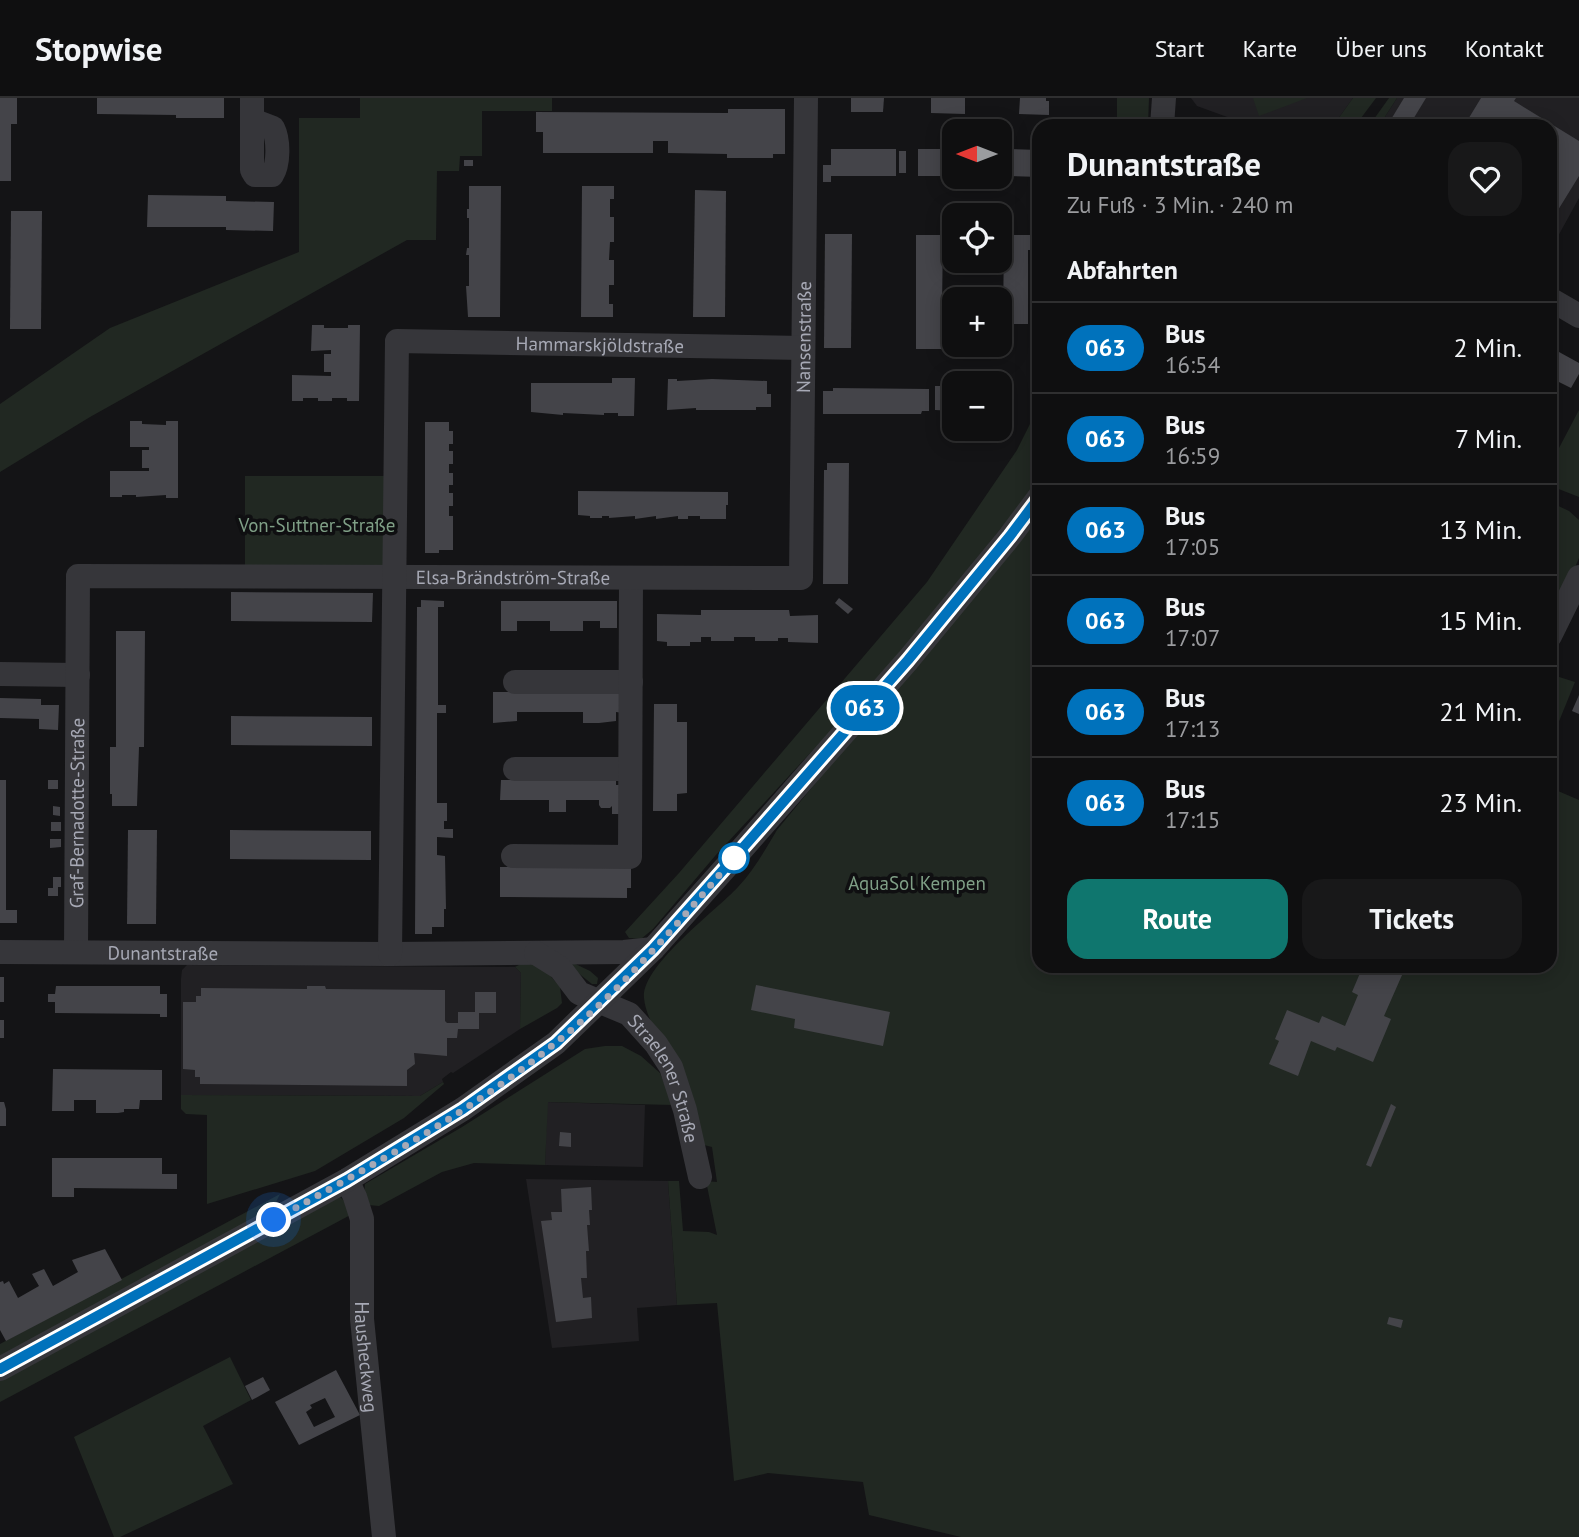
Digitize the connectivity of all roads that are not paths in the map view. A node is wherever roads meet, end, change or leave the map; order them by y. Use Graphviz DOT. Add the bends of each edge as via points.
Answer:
graph roads {
  1 [pos="806,98"];
  2 [pos="1164,98"];
  3 [pos="1162,119"];
  4 [pos="1557,303"];
  5 [pos="1579,316"];
  6 [pos="803,348"];
  7 [pos="1032,506"];
  8 [pos="1579,577"];
  9 [pos="801,578"];
  10 [pos="394,579"];
  11 [pos="631,579"];
  12 [pos="1557,622"];
  13 [pos="0,674"];
  14 [pos="78,675"];
  15 [pos="515,682"];
  16 [pos="631,682"];
  17 [pos="515,769"];
  18 [pos="630,769"];
  19 [pos="513,856"];
  20 [pos="653,949"];
  21 [pos="76,951"];
  22 [pos="0,952"];
  23 [pos="536,953"];
  24 [pos="390,954"];
  25 [pos="601,1002"];
  26 [pos="700,1177"];
  27 [pos="347,1180"];
  28 [pos="0,1369"];
  29 [pos="384,1537"];
  1 -- 6 [label="street, Nansenstraße"];
  2 -- 3 [label="street"];
  4 -- 5 [label="street"];
  6 -- 9 [label="street, Nansenstraße"];
  6 -- 10 [label="street, Hammarskjöldstraße" via="397,341"];
  7 -- 20 [label="street, Straelener Straße" via="908,660"];
  8 -- 12 [label="street"];
  9 -- 11 [label="street, Elsa-Brändström-Straße"];
  10 -- 11 [label="street, Elsa-Brändström-Straße"];
  10 -- 14 [label="street, Graf-Bernadotte-Straße" via="78,576"];
  10 -- 24 [label="street"];
  11 -- 16 [label="street, Elsa-Brändström-Straße"];
  13 -- 14 [label="street"];
  14 -- 21 [label="street, Graf-Bernadotte-Straße"];
  15 -- 16 [label="street"];
  16 -- 18 [label="street, Elsa-Brändström-Straße"];
  17 -- 18 [label="street"];
  18 -- 19 [label="street, Elsa-Brändström-Straße" via="630,857"];
  20 -- 23 [label="street, Dunantstraße"];
  20 -- 25 [label="street, Straelener Straße"];
  21 -- 22 [label="street, Dunantstraße"];
  21 -- 24 [label="street, Dunantstraße"];
  23 -- 24 [label="street, Dunantstraße"];
  23 -- 25 [label="street" via="560,968 579,993"];
  25 -- 26 [label="street, Straelener Straße" via="629,1014 671,1067"];
  25 -- 27 [label="street, Straelener Straße" via="533,1061"];
  27 -- 28 [label="street, Straelener Straße"];
  27 -- 29 [label="street, Hausheckweg" via="362,1219 362,1319"];
}
